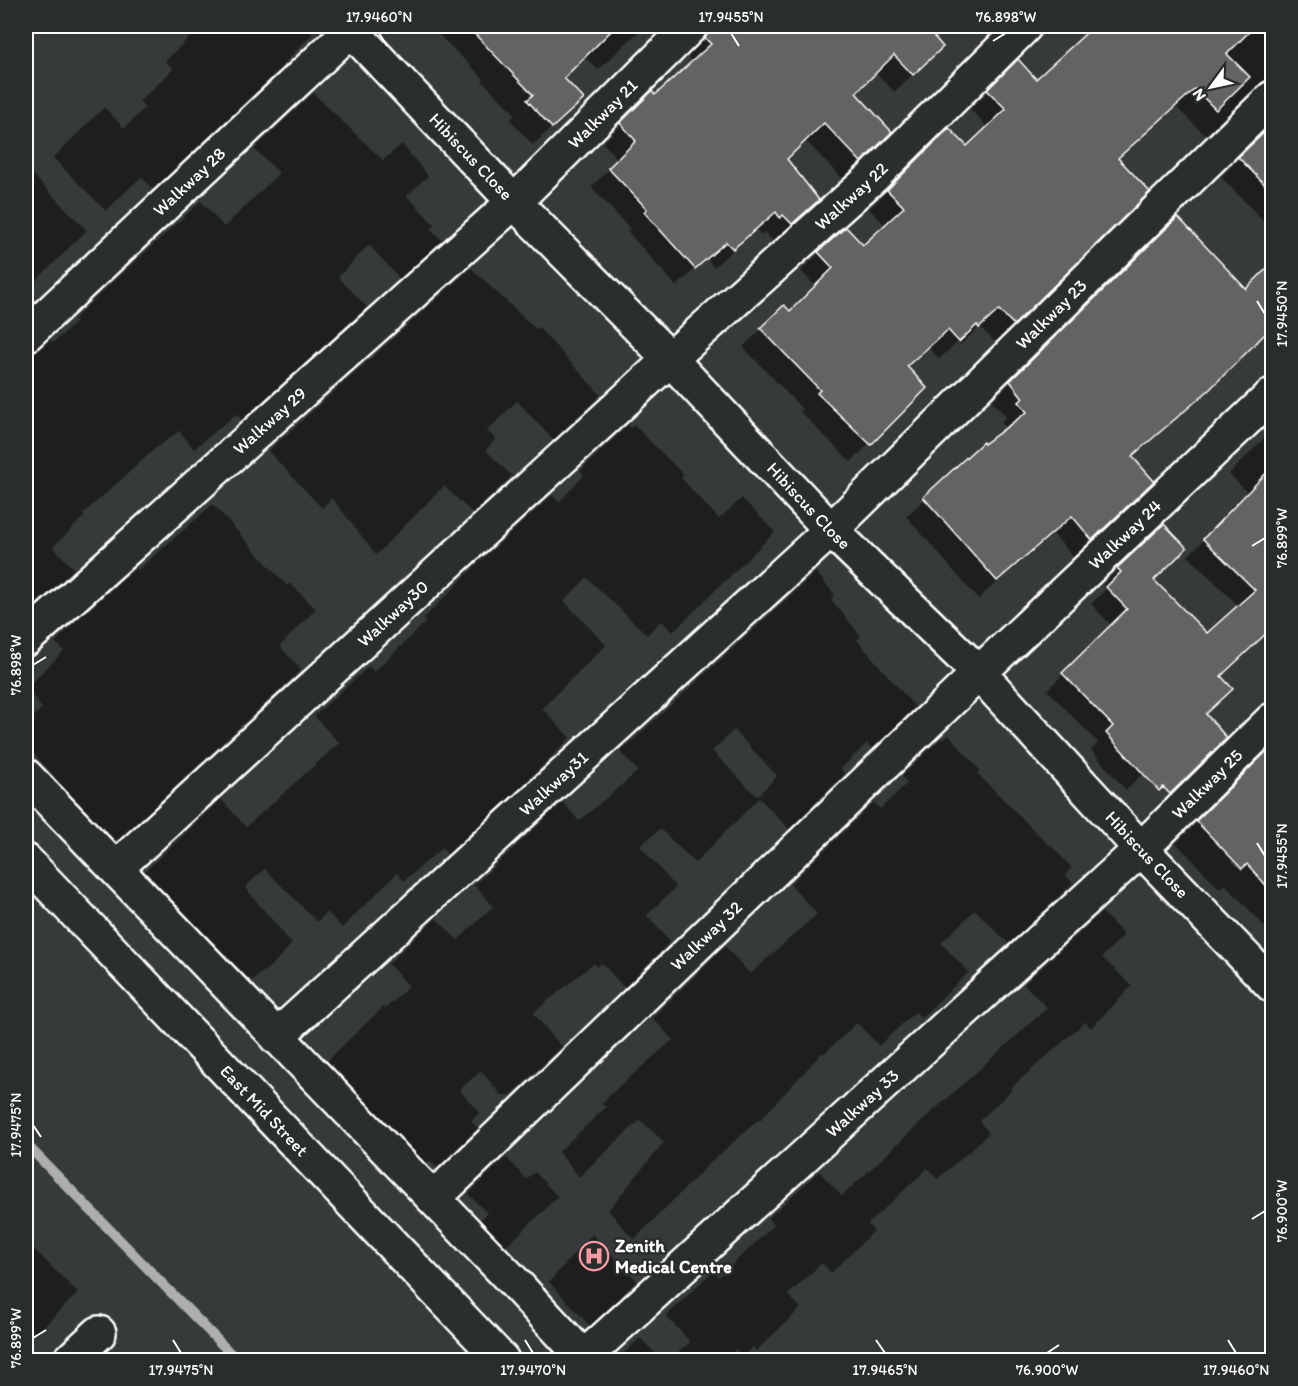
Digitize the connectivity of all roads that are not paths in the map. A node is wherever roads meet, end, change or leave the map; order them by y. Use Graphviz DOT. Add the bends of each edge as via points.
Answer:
graph roads {
  1 [pos="692,26"];
  2 [pos="1025,26"];
  3 [pos="351,27"];
  4 [pos="1272,98"];
  5 [pos="514,202"];
  6 [pos="26,335"];
  7 [pos="670,359"];
  8 [pos="1272,395"];
  9 [pos="831,530"];
  10 [pos="26,639"];
  11 [pos="979,673"];
  12 [pos="1272,720"];
  13 [pos="26,776"];
  14 [pos="1141,849"];
  15 [pos="26,861"];
  16 [pos="116,868"];
  17 [pos="1272,985"];
  18 [pos="276,1038"];
  19 [pos="434,1198"];
  20 [pos="99,1333"];
  21 [pos="584,1359"];
  22 [pos="70,1360"];
  23 [pos="502,1360"];
  1 -- 5 [label="street, Walkway 21"];
  2 -- 7 [label="street, Walkway 22" via="874,176"];
  3 -- 5 [label="street, Hibiscus Close"];
  3 -- 6 [label="street, Walkway 28"];
  4 -- 9 [label="street, Walkway 23"];
  5 -- 7 [label="street, Hibiscus Close"];
  5 -- 10 [label="street, Walkway 29"];
  7 -- 9 [label="street, Hibiscus Close"];
  7 -- 16 [label="street, Walkway30"];
  8 -- 11 [label="street, Walkway 24"];
  9 -- 11 [label="street, Hibiscus Close"];
  9 -- 18 [label="street, Walkway31"];
  11 -- 14 [label="street, Hibiscus Close"];
  11 -- 19 [label="street, Walkway 32"];
  12 -- 14 [label="street, Walkway 25"];
  13 -- 16 [label="street"];
  14 -- 17 [label="street, Hibiscus Close"];
  14 -- 21 [label="street, Walkway 33"];
  15 -- 23 [label="street, East Mid Street"];
  16 -- 18 [label="street"];
  18 -- 19 [label="street"];
  19 -- 21 [label="street"];
  20 -- 22 [label="street"];
}
